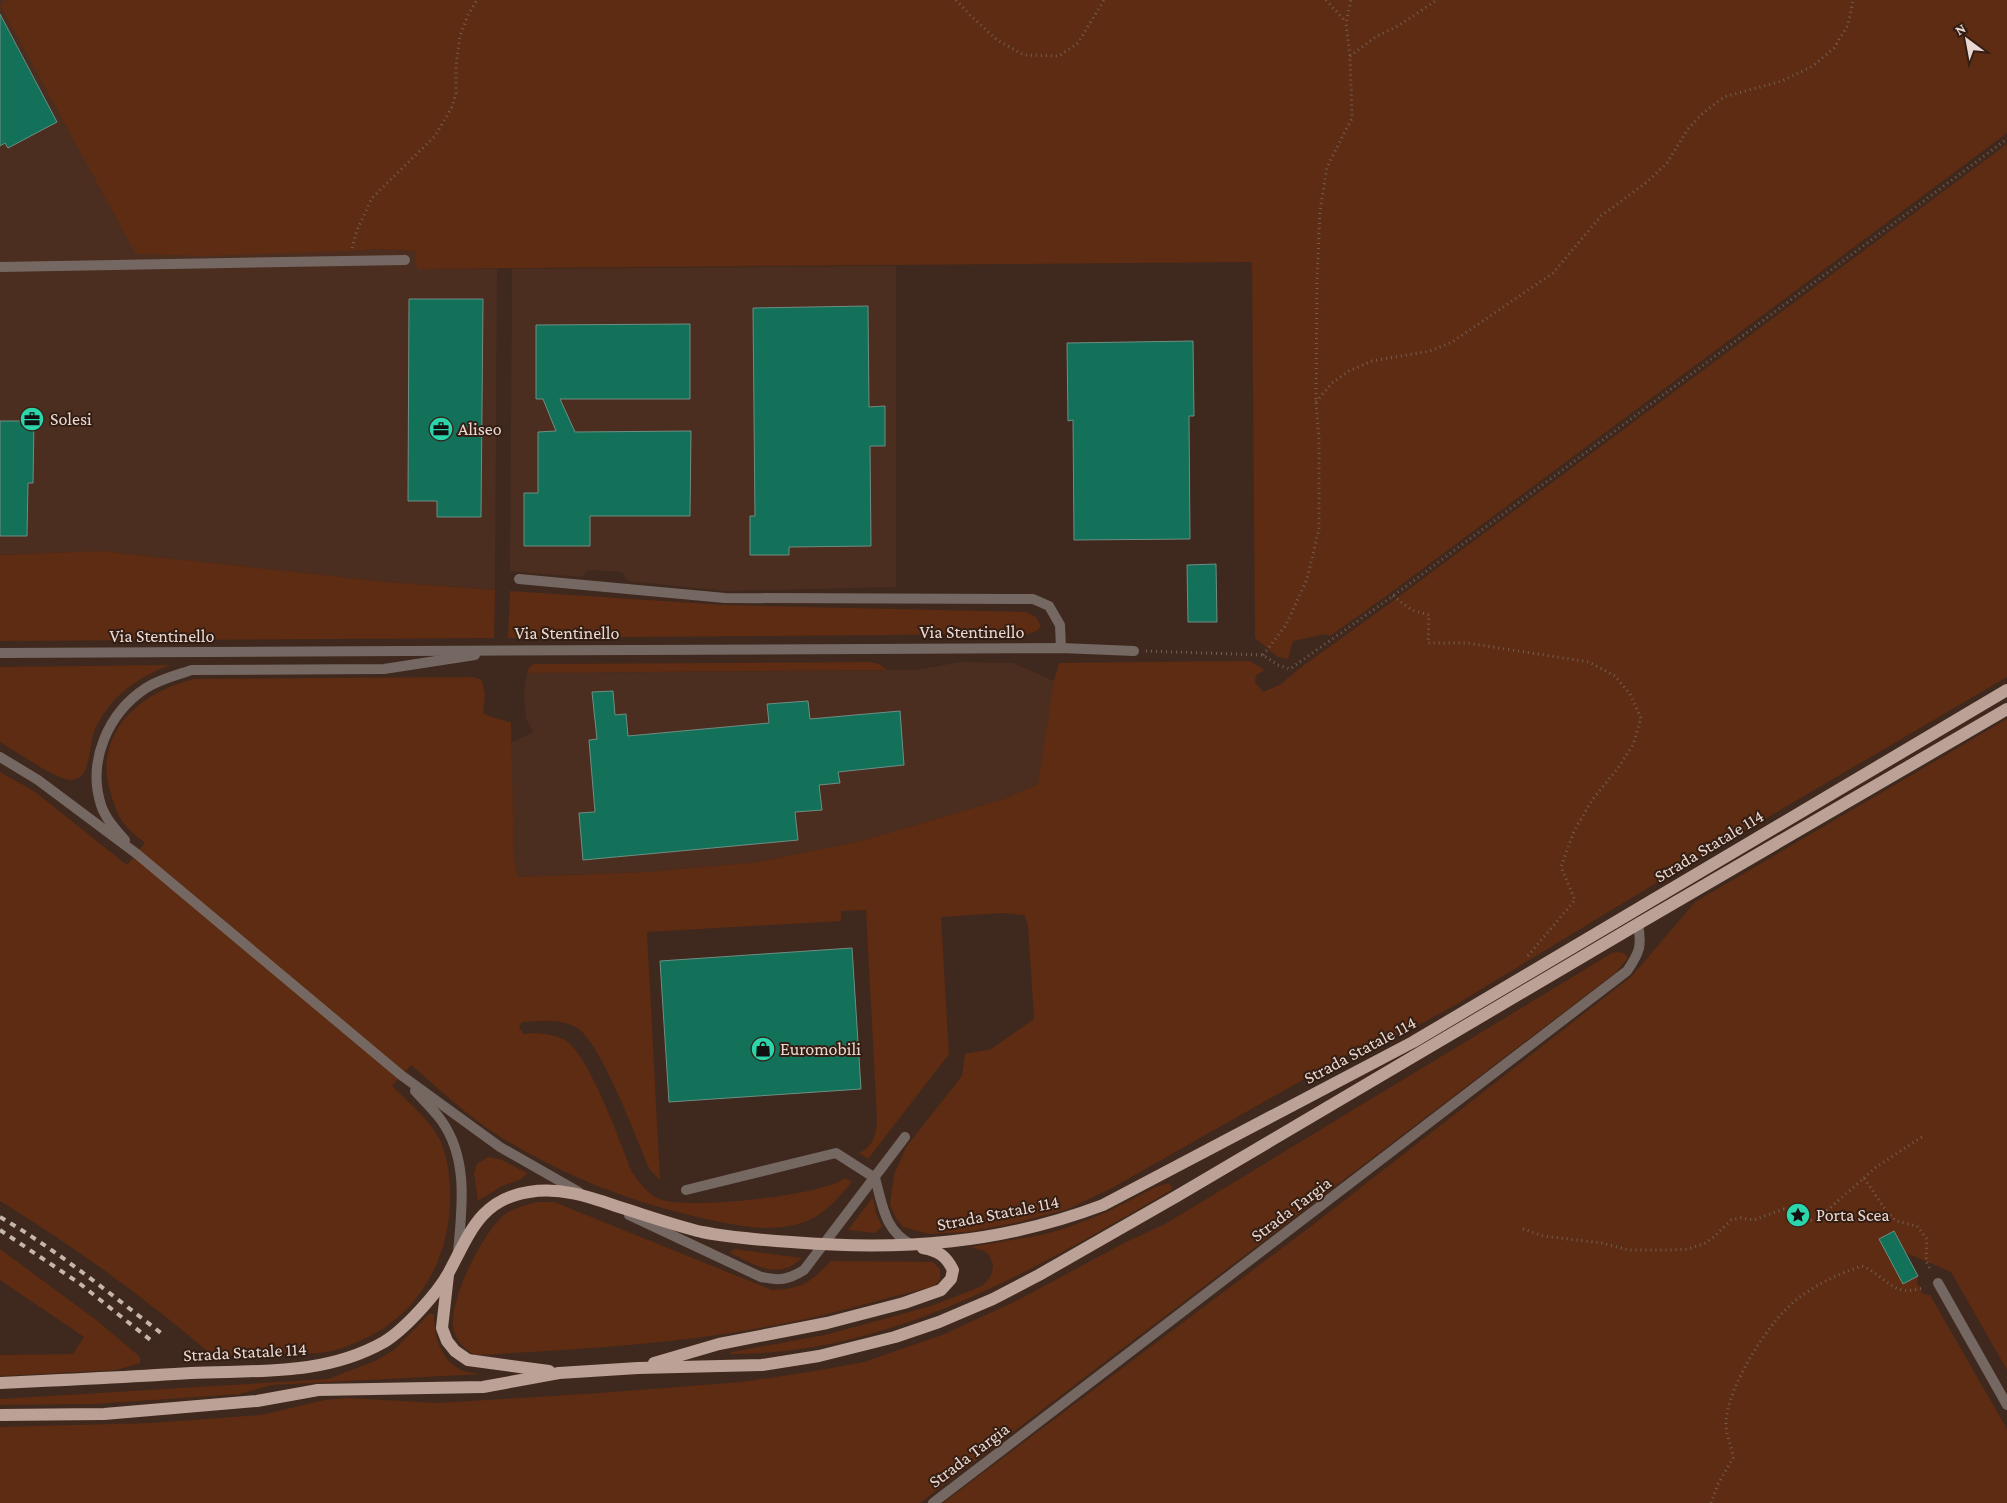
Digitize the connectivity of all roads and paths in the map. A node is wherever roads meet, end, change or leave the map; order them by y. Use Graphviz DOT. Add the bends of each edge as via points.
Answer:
graph roads {
  1 [pos="477,0"];
  2 [pos="956,0"];
  3 [pos="1104,0"];
  4 [pos="1326,0"];
  5 [pos="1351,0"];
  6 [pos="1437,0"];
  7 [pos="1853,0"];
  8 [pos="1346,23"];
  9 [pos="1350,56"];
  10 [pos="2007,139"];
  11 [pos="405,260"];
  12 [pos="350,261"];
  13 [pos="0,267"];
  14 [pos="1316,402"];
  15 [pos="519,579"];
  16 [pos="1393,596"];
  17 [pos="1061,648"];
  18 [pos="508,650"];
  19 [pos="1134,651"];
  20 [pos="0,653"];
  21 [pos="1263,655"];
  22 [pos="2007,690"];
  23 [pos="2007,709"];
  24 [pos="0,757"];
  25 [pos="137,854"];
  26 [pos="1638,924"];
  27 [pos="1525,975"];
  28 [pos="402,1075"];
  29 [pos="1926,1135"];
  30 [pos="905,1137"];
  31 [pos="875,1178"];
  32 [pos="1864,1178"];
  33 [pos="686,1190"];
  34 [pos="582,1194"];
  35 [pos="597,1200"];
  36 [pos="1523,1229"];
  37 [pos="823,1245"];
  38 [pos="913,1246"];
  39 [pos="458,1254"];
  40 [pos="448,1275"];
  41 [pos="1938,1283"];
  42 [pos="638,1368"];
  43 [pos="559,1373"];
  44 [pos="0,1383"];
  45 [pos="2007,1405"];
  46 [pos="0,1415"];
  47 [pos="933,1503"];
  48 [pos="1710,1503"];
  1 -- 12 [label="path" via="460,36 452,107 435,136 372,198 357,230"];
  2 -- 3 [label="path" via="997,40 1024,56 1059,56 1078,43"];
  4 -- 8 [label="path"];
  5 -- 8 [label="path"];
  6 -- 9 [label="path"];
  7 -- 14 [label="path" via="1848,25 1834,48 1813,66 1782,81 1724,97 1703,113 1688,129 1667,163 1601,216 1553,273 1452,342 1430,351 1356,368 1332,383"];
  8 -- 9 [label="path"];
  9 -- 14 [label="path" via="1352,118 1328,167 1320,211"];
  10 -- 16 [label="path"];
  11 -- 12 [label="street"];
  12 -- 13 [label="street"];
  14 -- 21 [label="path" via="1319,529 1306,579 1286,624"];
  15 -- 17 [label="street" via="725,598 1033,599 1049,606 1060,625"];
  16 -- 21 [label="path" via="1290,669"];
  16 -- 27 [label="path" via="1412,610 1428,615 1428,642 1467,643 1589,662 1615,676 1630,694 1640,718 1633,744 1592,800 1574,831 1561,867 1575,900 1527,955"];
  17 -- 18 [label="street, Via Stentinello"];
  17 -- 19 [label="street, Via Stentinello"];
  18 -- 20 [label="street, Via Stentinello"];
  18 -- 25 [label="street" via="384,669 192,670 147,688 127,702 104,737 96,781 101,806 112,826"];
  19 -- 21 [label="path"];
  22 -- 27 [label="main road, Strada Statale 114"];
  23 -- 26 [label="main road, Strada Statale 114"];
  24 -- 25 [label="street" via="38,780"];
  25 -- 28 [label="street"];
  26 -- 42 [label="main road, Strada Statale 114" via="1039,1275 939,1322 819,1356 762,1365"];
  26 -- 47 [label="street, Strada Targia" via="1641,943 1638,955 1627,971"];
  27 -- 38 [label="main road, Strada Statale 114" via="1412,1042 1103,1205 1032,1229"];
  28 -- 34 [label="street" via="500,1148"];
  28 -- 39 [label="street" via="442,1121 454,1145 460,1169 462,1208"];
  29 -- 32 [label="path"];
  30 -- 31 [label="street"];
  31 -- 33 [label="street" via="836,1152"];
  31 -- 37 [label="street"];
  31 -- 38 [label="street" via="890,1227 900,1239"];
  32 -- 36 [label="path" via="1815,1222 1784,1209 1754,1220 1731,1220 1715,1236 1688,1249 1628,1250 1602,1243 1543,1236"];
  32 -- 41 [label="path" via="1896,1221 1917,1226 1927,1239 1926,1261"];
  34 -- 35 [label="main road, Strada Statale 114"];
  34 -- 39 [label="main road, Strada Statale 114" via="547,1189 524,1192 503,1200 485,1212 472,1227"];
  35 -- 37 [label="main road, Strada Statale 114" via="724,1237"];
  35 -- 37 [label="street" via="761,1277 777,1280 794,1276 804,1270"];
  37 -- 38 [label="main road, Strada Statale 114"];
  38 -- 42 [label="main road" via="936,1250 946,1258 953,1270 951,1279 942,1290 904,1303 719,1344"];
  39 -- 40 [label="main road, Strada Statale 114"];
  40 -- 43 [label="main road" via="442,1328 456,1351 468,1360"];
  40 -- 44 [label="main road, Strada Statale 114" via="401,1330 359,1354 332,1362 298,1370"];
  41 -- 45 [label="street"];
  41 -- 48 [label="path" via="1900,1291 1862,1266 1840,1274 1794,1302 1762,1339 1737,1384 1726,1426 1733,1458"];
  42 -- 43 [label="main road, Strada Statale 114"];
  43 -- 46 [label="main road, Strada Statale 114" via="484,1387 318,1390 257,1401 104,1414"];
}
